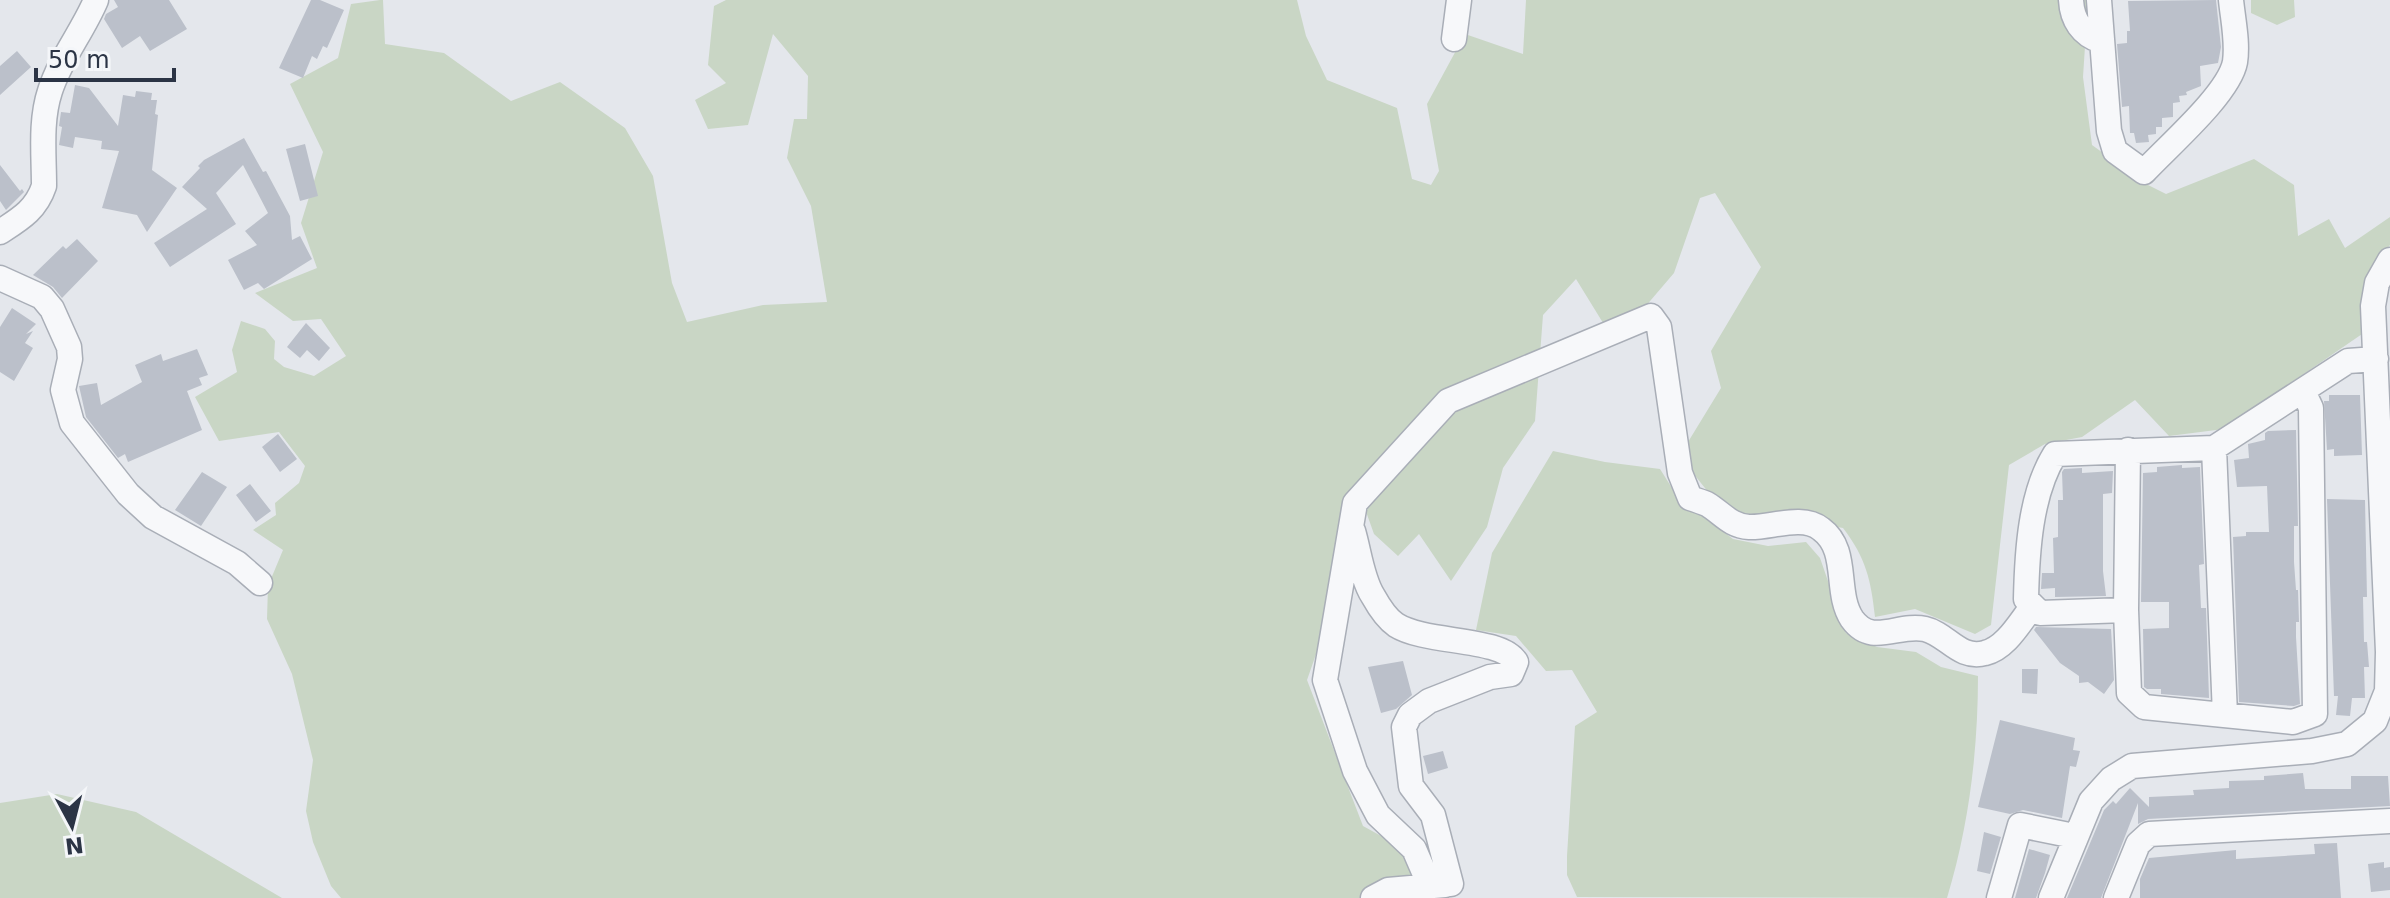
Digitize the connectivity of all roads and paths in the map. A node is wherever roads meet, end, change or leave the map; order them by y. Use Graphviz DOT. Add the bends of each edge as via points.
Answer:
graph roads {
  1 [pos="96,0"];
  2 [pos="1459,0"];
  3 [pos="2071,0"];
  4 [pos="2099,0"];
  5 [pos="2231,0"];
  6 [pos="1454,39"];
  7 [pos="2101,41"];
  8 [pos="0,232"];
  9 [pos="2390,260"];
  10 [pos="0,278"];
  11 [pos="2376,359"];
  12 [pos="2384,384"];
  13 [pos="2303,391"];
  14 [pos="2214,448"];
  15 [pos="2128,450"];
  16 [pos="1351,525"];
  17 [pos="2387,577"];
  18 [pos="260,583"];
  19 [pos="2032,607"];
  20 [pos="2126,610"];
  21 [pos="2225,715"];
  22 [pos="2390,821"];
  23 [pos="2074,836"];
  24 [pos="1447,889"];
  25 [pos="1373,898"];
  26 [pos="1999,898"];
  27 [pos="2051,898"];
  28 [pos="2116,898"];
  1 -- 8 [label="street" via="51,88 44,113 41,195 31,212"];
  2 -- 6 [label="street"];
  3 -- 7 [label="street" via="2072,17 2089,37"];
  4 -- 7 [label="street"];
  5 -- 7 [label="street" via="2236,41 2224,88 2144,172 2115,151"];
  9 -- 11 [label="street" via="2377,283 2373,306"];
  10 -- 18 [label="street" via="42,297 52,309 69,347 63,390 72,423 128,494 153,517 237,563"];
  11 -- 12 [label="street"];
  11 -- 13 [label="street" via="2348,361"];
  12 -- 17 [label="street"];
  13 -- 14 [label="street"];
  13 -- 21 [label="street" via="2311,408 2315,714 2293,722"];
  14 -- 15 [label="street"];
  14 -- 21 [label="street"];
  15 -- 19 [label="street" via="2055,454 2045,470 2028,548 2026,599"];
  15 -- 20 [label="street"];
  16 -- 19 [label="street" via="1355,503 1448,401 1651,316 1659,327 1680,473 1690,498 1736,525 1820,527 1841,567 1844,604 1862,631 1875,635 1929,629 1959,650 1987,653 2003,643"];
  16 -- 24 [label="street" via="1325,680 1355,771 1378,815"];
  16 -- 24 [label="street" via="1371,594 1394,624 1418,634 1487,645 1511,654 1516,662 1511,674 1429,701 1404,727 1411,786 1433,815"];
  17 -- 23 [label="street" via="2387,691 2375,721 2347,744 2312,751 2132,766 2091,801"];
  19 -- 20 [label="street" via="2040,613"];
  20 -- 21 [label="street" via="2129,693 2144,707"];
  22 -- 28 [label="street" via="2149,834 2138,844"];
  23 -- 26 [label="street" via="2020,825"];
  23 -- 27 [label="street"];
  24 -- 25 [label="street" via="1388,890"];
}
